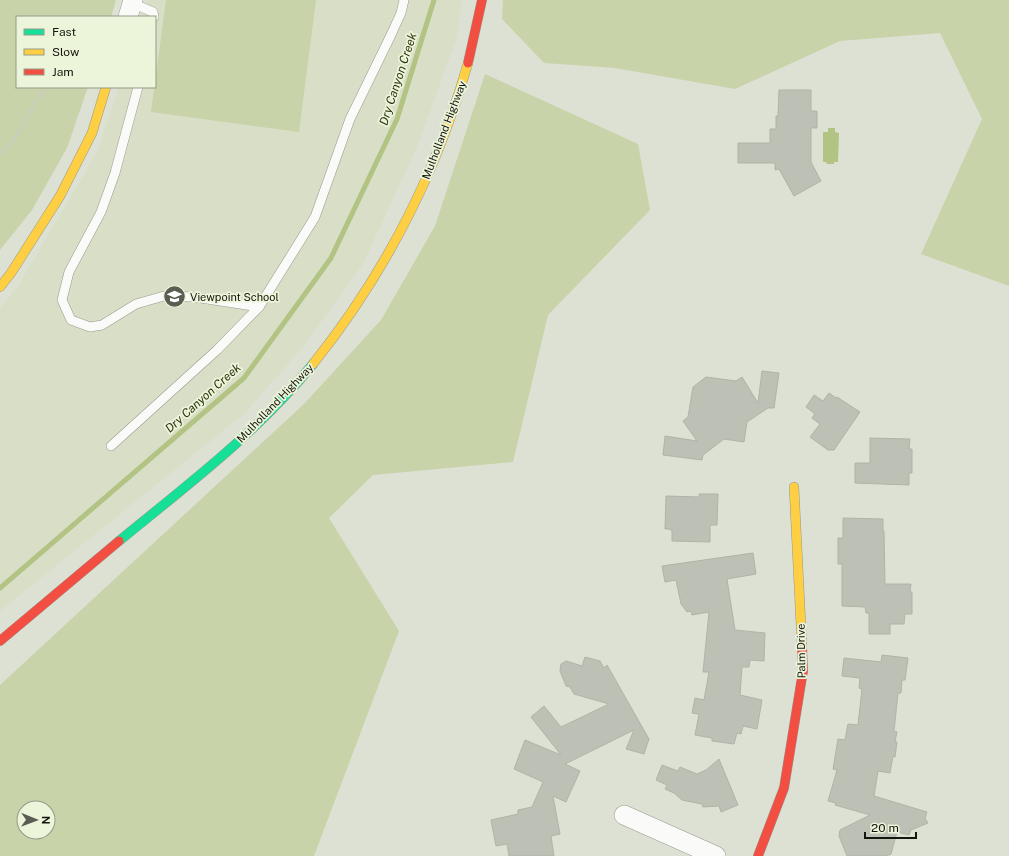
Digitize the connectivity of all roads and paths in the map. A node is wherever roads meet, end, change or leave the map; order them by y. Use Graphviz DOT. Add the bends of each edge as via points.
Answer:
graph roads {
  1 [pos="404,0"];
  2 [pos="482,0"];
  3 [pos="131,7"];
  4 [pos="154,16"];
  5 [pos="46,88"];
  6 [pos="106,88"];
  7 [pos="138,88"];
  8 [pos="0,153"];
  9 [pos="0,287"];
  10 [pos="259,307"];
  11 [pos="111,446"];
  12 [pos="794,487"];
  13 [pos="0,641"];
  14 [pos="624,815"];
  15 [pos="716,856"];
  16 [pos="758,856"];
  1 -- 10 [label="lane" via="401,13 350,119 315,217"];
  2 -- 13 [label="main road, Mulholland Highway" via="463,82 443,140 393,248 335,336 303,376 233,446"];
  3 -- 4 [label="lane" via="153,12"];
  5 -- 8 [label="path" via="15,139"];
  6 -- 9 [label="main road" via="92,133 60,196"];
  7 -- 10 [label="lane" via="113,180 101,212 69,272 62,300 71,320 90,327 102,325 136,304 164,296 194,297"];
  10 -- 11 [label="lane" via="217,350"];
  12 -- 16 [label="main road, Palm Drive" via="803,671 784,788"];
  14 -- 15 [label="street"];
}
